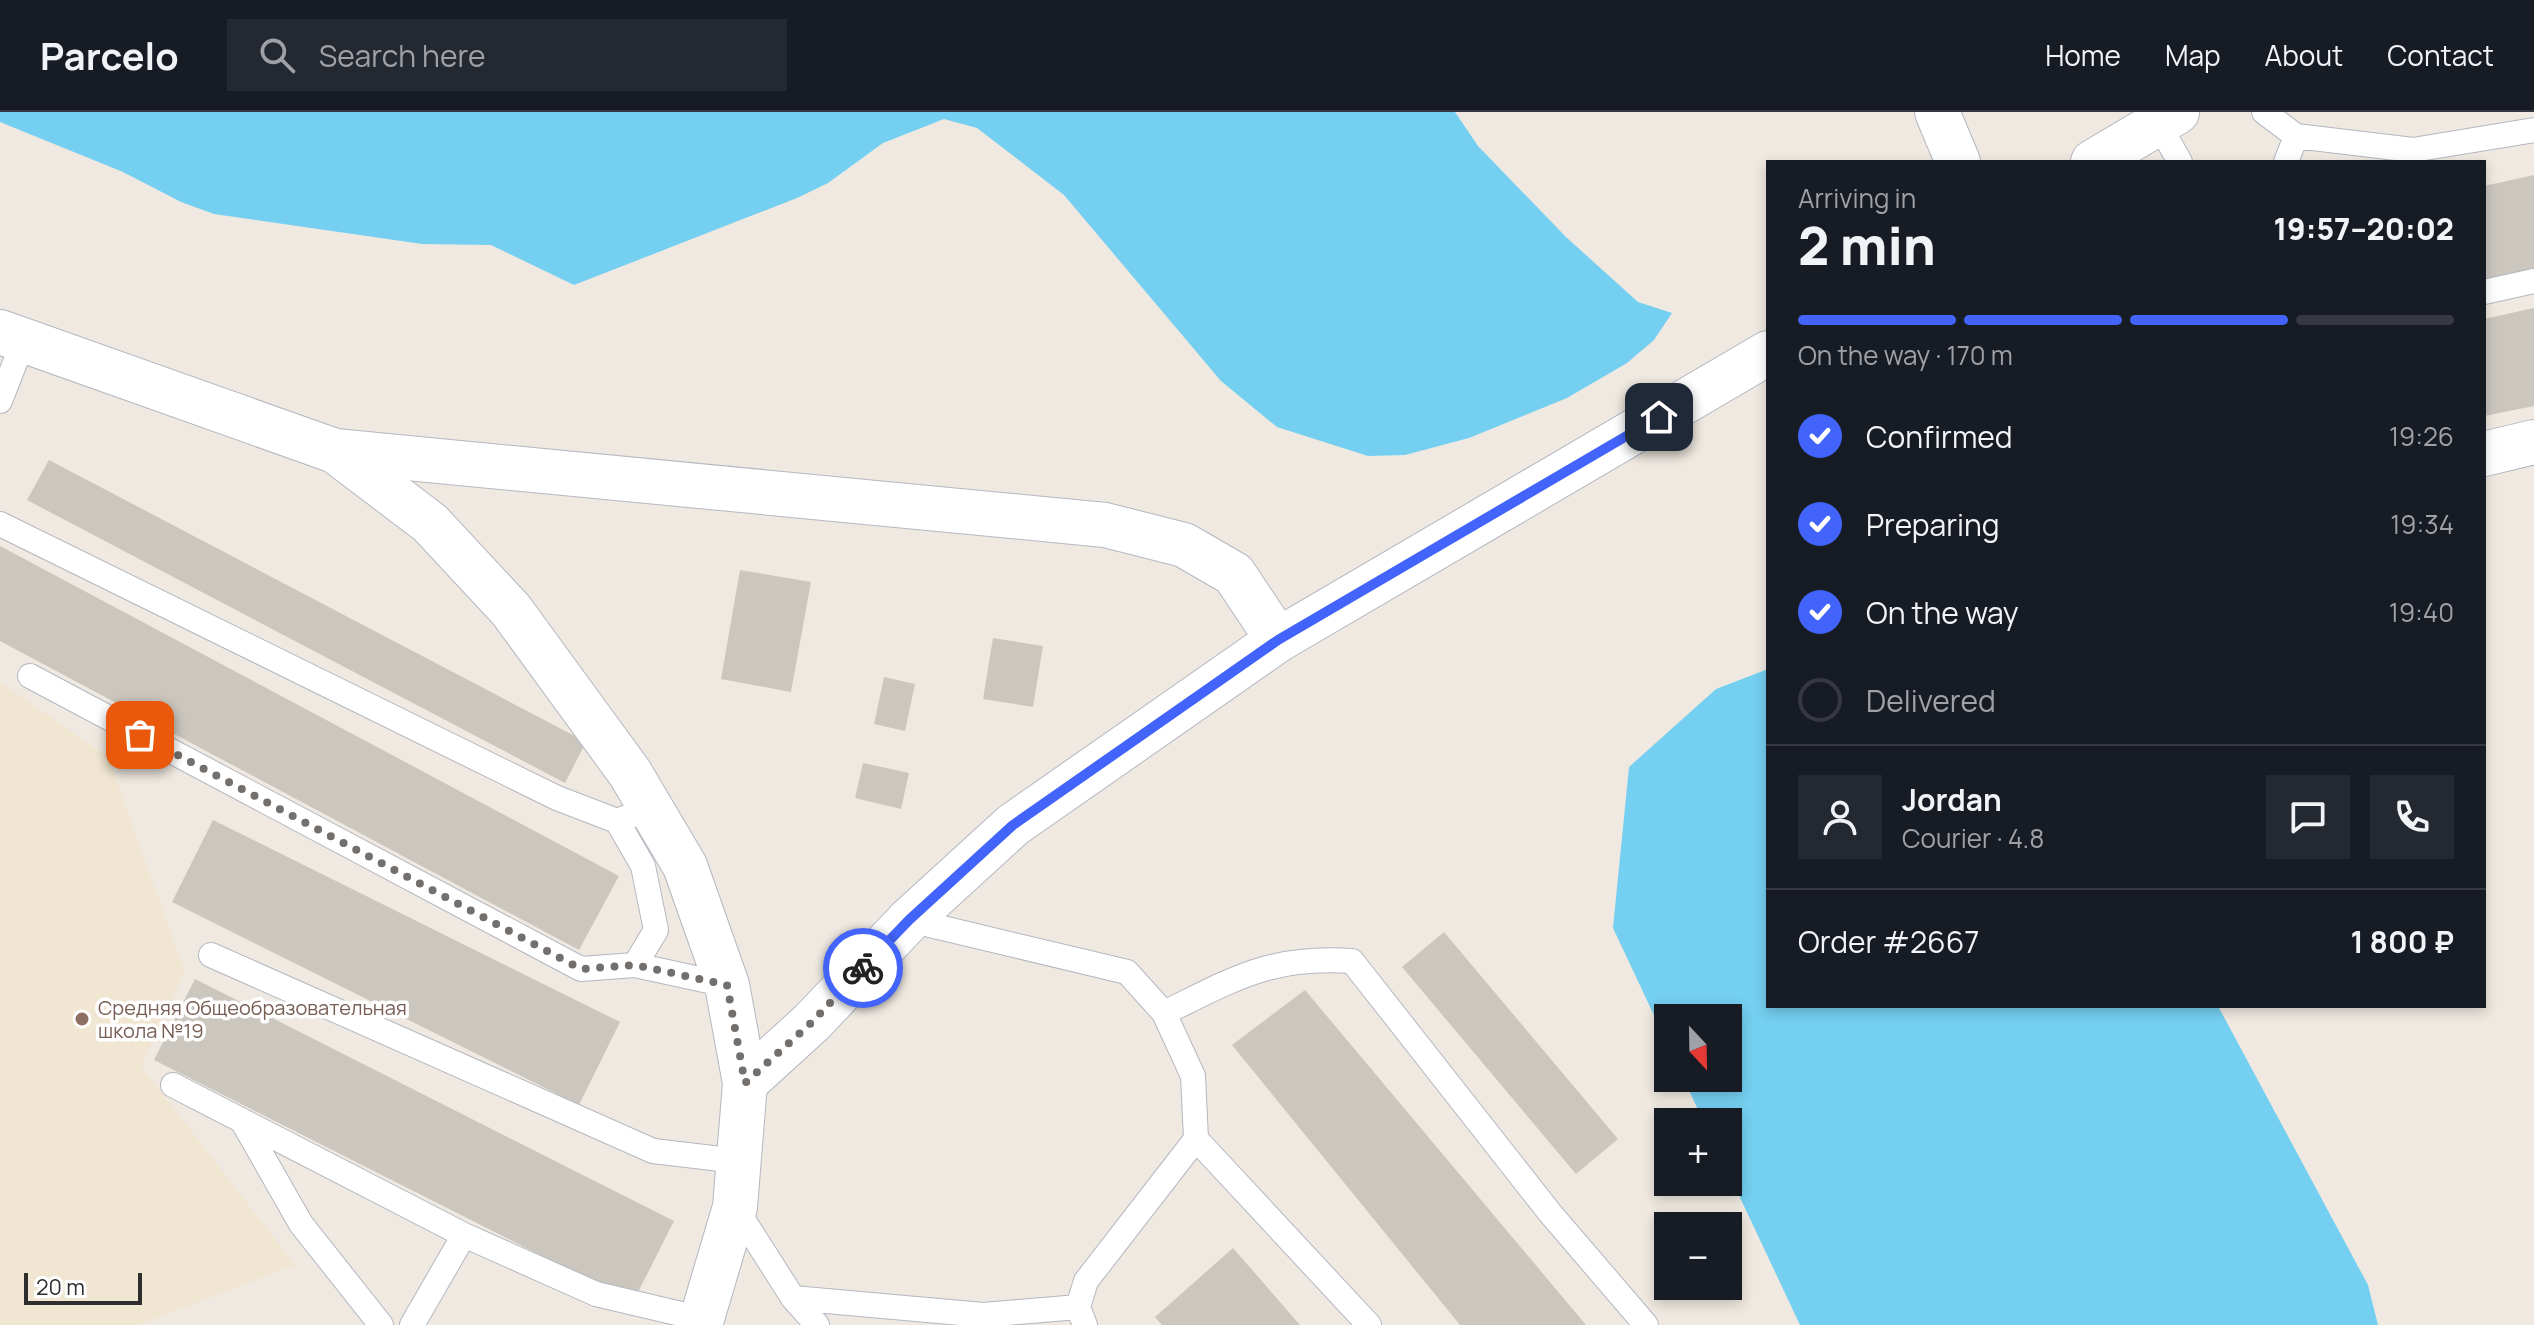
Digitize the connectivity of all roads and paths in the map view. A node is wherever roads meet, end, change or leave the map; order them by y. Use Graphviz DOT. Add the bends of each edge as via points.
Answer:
graph roads {
  1 [pos="1937,112"];
  2 [pos="2264,112"];
  3 [pos="2168,118"];
  4 [pos="2534,130"];
  5 [pos="2296,136"];
  6 [pos="1957,160"];
  7 [pos="2096,160"];
  8 [pos="2179,160"];
  9 [pos="2287,160"];
  10 [pos="2534,281"];
  11 [pos="2486,292"];
  12 [pos="12,337"];
  13 [pos="1766,354"];
  14 [pos="0,401"];
  15 [pos="2534,442"];
  16 [pos="335,451"];
  17 [pos="2486,454"];
  18 [pos="0,524"];
  19 [pos="1278,640"];
  20 [pos="30,676"];
  21 [pos="634,814"];
  22 [pos="909,920"];
  23 [pos="211,955"];
  24 [pos="635,965"];
  25 [pos="727,985"];
  26 [pos="1164,1013"];
  27 [pos="745,1083"];
  28 [pos="173,1085"];
  29 [pos="244,1124"];
  30 [pos="1196,1139"];
  31 [pos="738,1161"];
  32 [pos="735,1207"];
  33 [pos="464,1235"];
  34 [pos="793,1298"];
  35 [pos="1082,1316"];
  36 [pos="1018,1319"];
  37 [pos="701,1322"];
  38 [pos="381,1325"];
  39 [pos="412,1325"];
  40 [pos="817,1325"];
  41 [pos="1369,1325"];
  42 [pos="1646,1325"];
  1 -- 6 [label="street"];
  2 -- 5 [label="lane"];
  3 -- 7 [label="street"];
  3 -- 8 [label="lane"];
  4 -- 5 [label="lane" via="2413,150"];
  5 -- 9 [label="lane"];
  10 -- 11 [label="lane"];
  12 -- 14 [label="lane"];
  12 -- 16 [label="street"];
  13 -- 19 [label="street"];
  15 -- 17 [label="street"];
  16 -- 19 [label="street" via="1105,525 1184,545 1234,574"];
  16 -- 21 [label="street" via="430,523 511,610 630,773"];
  18 -- 21 [label="lane" via="557,798"];
  19 -- 22 [label="street" via="1013,825"];
  20 -- 24 [label="lane" via="581,969"];
  21 -- 24 [label="lane" via="656,930"];
  21 -- 25 [label="street" via="685,866"];
  22 -- 26 [label="lane" via="1127,972"];
  22 -- 27 [label="street"];
  23 -- 31 [label="lane" via="653,1151"];
  24 -- 25 [label="lane"];
  25 -- 27 [label="street"];
  26 -- 30 [label="lane" via="1193,1076"];
  26 -- 42 [label="lane" via="1255,969 1309,958 1352,961 1550,1213"];
  27 -- 31 [label="street"];
  28 -- 29 [label="lane"];
  29 -- 33 [label="lane"];
  29 -- 38 [label="lane" via="301,1224"];
  30 -- 35 [label="lane" via="1086,1281"];
  30 -- 41 [label="lane"];
  31 -- 32 [label="street"];
  32 -- 34 [label="lane"];
  32 -- 37 [label="street"];
  33 -- 37 [label="lane" via="596,1294"];
  33 -- 39 [label="lane"];
  34 -- 36 [label="lane"];
  34 -- 40 [label="lane"];
  35 -- 36 [label="lane"];
}
